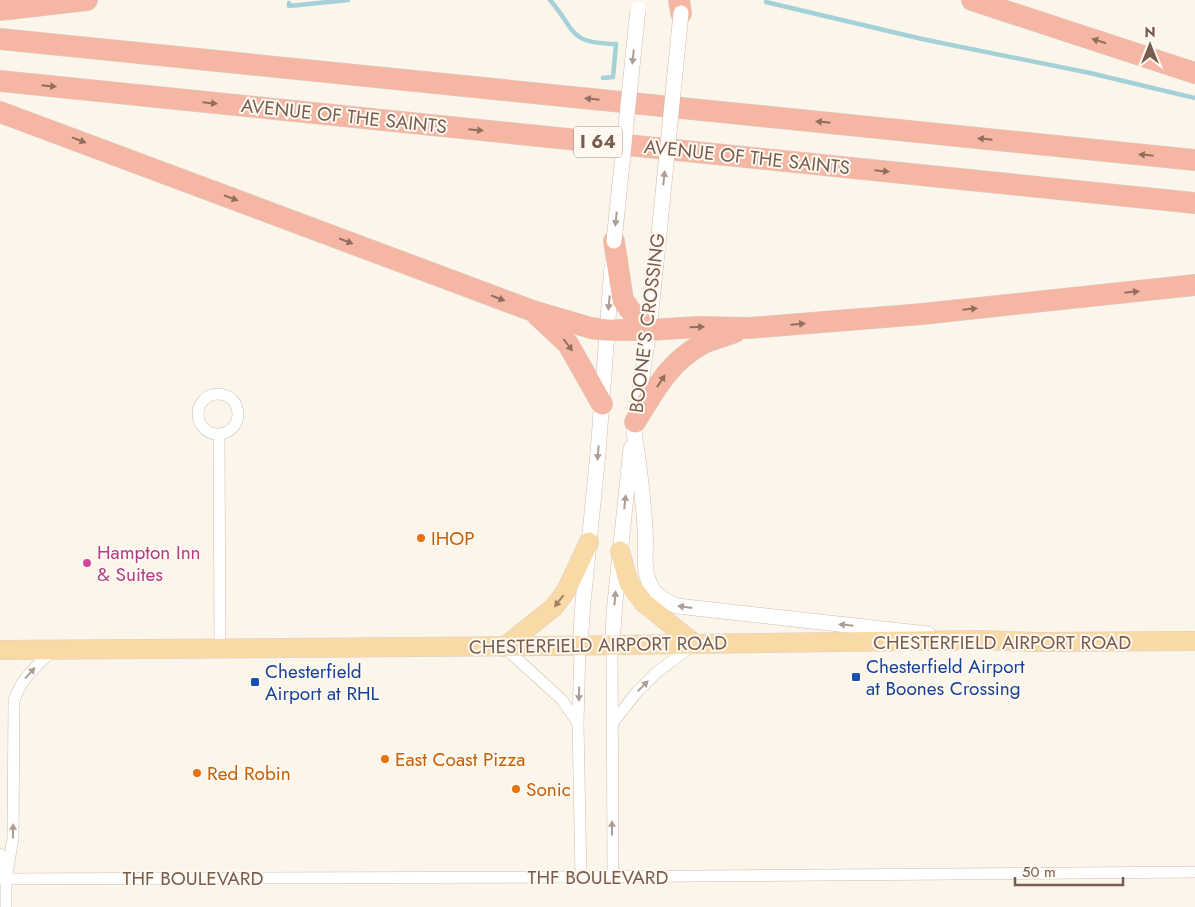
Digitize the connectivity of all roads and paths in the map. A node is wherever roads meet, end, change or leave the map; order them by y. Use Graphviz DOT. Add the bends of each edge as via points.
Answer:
graph roads {
  1 [pos="87,0"];
  2 [pos="972,0"];
  3 [pos="638,4"];
  4 [pos="681,4"];
  5 [pos="0,10"];
  6 [pos="0,38"];
  7 [pos="1195,72"];
  8 [pos="0,81"];
  9 [pos="0,112"];
  10 [pos="1195,160"];
  11 [pos="1195,203"];
  12 [pos="614,240"];
  13 [pos="1195,285"];
  14 [pos="533,311"];
  15 [pos="749,328"];
  16 [pos="606,330"];
  17 [pos="649,330"];
  18 [pos="602,404"];
  19 [pos="634,427"];
  20 [pos="219,435"];
  21 [pos="589,542"];
  22 [pos="620,551"];
  23 [pos="982,640"];
  24 [pos="1195,641"];
  25 [pos="695,644"];
  26 [pos="612,645"];
  27 [pos="580,646"];
  28 [pos="504,647"];
  29 [pos="220,649"];
  30 [pos="0,650"];
  31 [pos="53,650"];
  32 [pos="578,723"];
  33 [pos="612,724"];
  34 [pos="0,854"];
  35 [pos="1195,872"];
  36 [pos="581,877"];
  37 [pos="613,877"];
  38 [pos="3,879"];
  39 [pos="6,907"];
  1 -- 5 [label="highway"];
  7 -- 2 [label="highway, one-way"];
  3 -- 12 [label="street, BOONE'S CROSSING, one-way, bridge"];
  17 -- 4 [label="street, BOONE'S CROSSING, one-way, bridge"];
  10 -- 6 [label="highway, I 64, one-way"];
  8 -- 11 [label="highway, AVENUE OF THE SAINTS / I 64, one-way"];
  9 -- 14 [label="highway, one-way"];
  12 -- 16 [label="street, BOONE'S CROSSING, one-way"];
  12 -- 17 [label="highway" via="623,300"];
  15 -- 13 [label="highway, one-way" via="922,314"];
  14 -- 16 [label="highway"];
  14 -- 18 [label="highway, one-way" via="568,344"];
  17 -- 15 [label="highway, one-way"];
  19 -- 15 [label="highway, one-way" via="664,374 682,358 704,343"];
  16 -- 17 [label="highway"];
  16 -- 18 [label="street, BOONE'S CROSSING"];
  17 -- 19 [label="street, BOONE'S CROSSING"];
  18 -- 21 [label="street, BOONE'S CROSSING, one-way"];
  22 -- 19 [label="street, BOONE'S CROSSING, one-way"];
  23 -- 19 [label="street, one-way" via="677,606 662,599 649,583 646,571 643,491"];
  20 -- 29 [label="street"];
  21 -- 27 [label="street, BOONE'S CROSSING"];
  21 -- 28 [label="main road, one-way" via="566,591 554,607"];
  22 -- 25 [label="main road" via="629,583 644,603"];
  26 -- 22 [label="street, BOONE'S CROSSING, one-way"];
  23 -- 24 [label="main road, CHESTERFIELD AIRPORT ROAD"];
  23 -- 25 [label="main road, CHESTERFIELD AIRPORT ROAD"];
  25 -- 26 [label="main road, CHESTERFIELD AIRPORT ROAD"];
  33 -- 25 [label="street, one-way" via="657,672"];
  26 -- 27 [label="main road, CHESTERFIELD AIRPORT ROAD"];
  26 -- 33 [label="street"];
  27 -- 28 [label="main road, CHESTERFIELD AIRPORT ROAD"];
  27 -- 32 [label="street, one-way"];
  28 -- 29 [label="main road, CHESTERFIELD AIRPORT ROAD"];
  28 -- 32 [label="street" via="562,700"];
  29 -- 31 [label="main road, CHESTERFIELD AIRPORT ROAD"];
  30 -- 31 [label="main road, CHESTERFIELD AIRPORT ROAD"];
  38 -- 31 [label="street, one-way" via="13,838 14,701 24,680"];
  32 -- 36 [label="street"];
  37 -- 33 [label="street, one-way"];
  34 -- 38 [label="street"];
  35 -- 37 [label="street, THF BOULEVARD"];
  36 -- 37 [label="street, THF BOULEVARD"];
  36 -- 38 [label="street, THF BOULEVARD"];
  38 -- 39 [label="street"];
}
